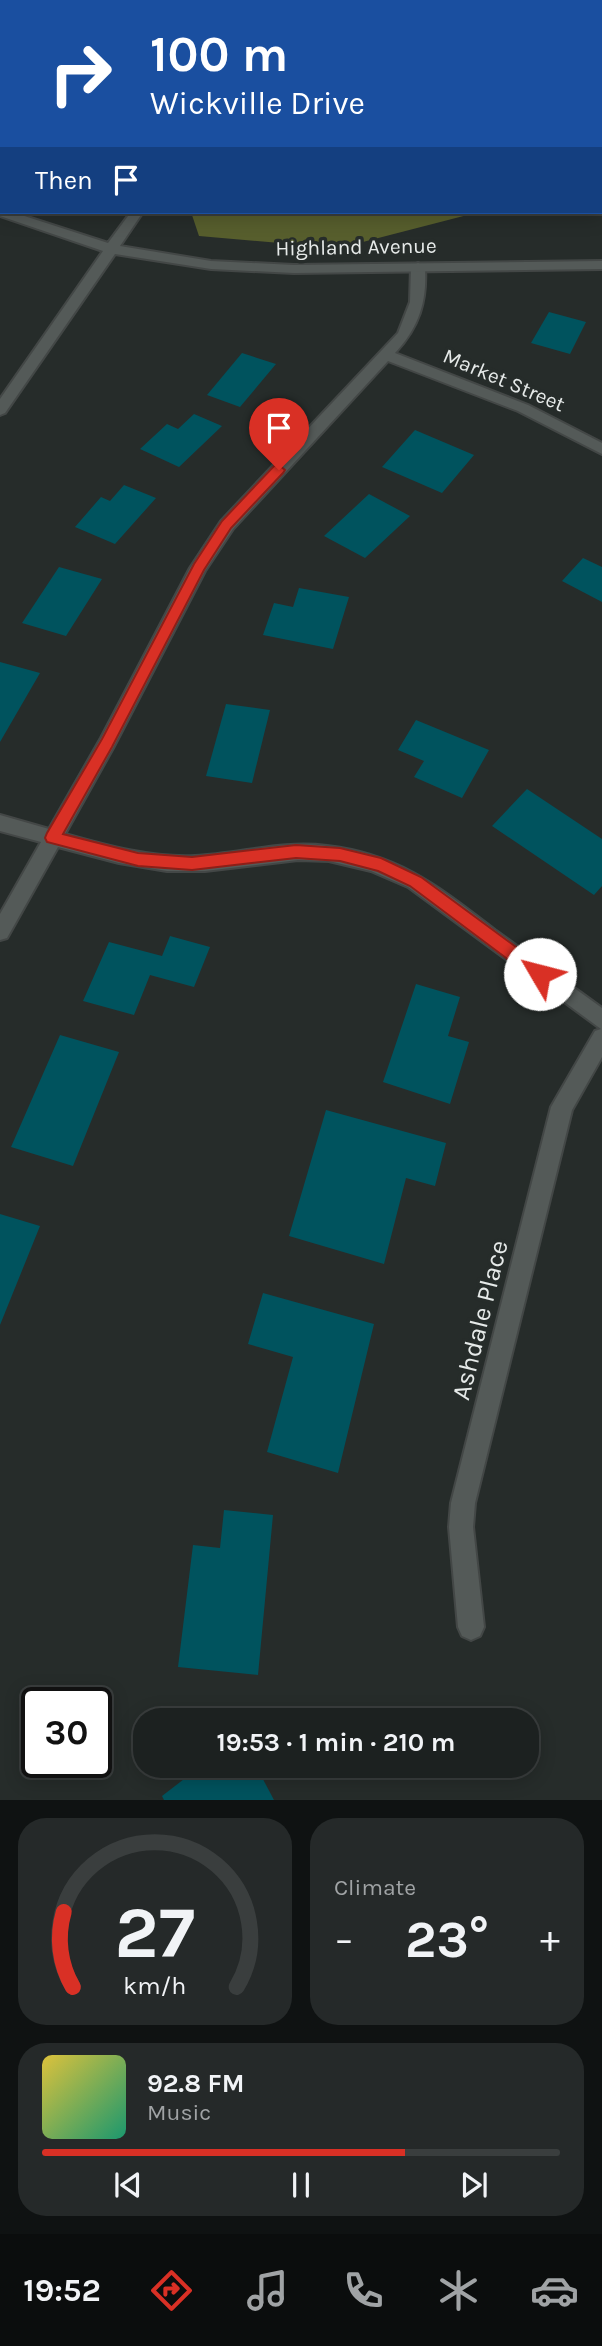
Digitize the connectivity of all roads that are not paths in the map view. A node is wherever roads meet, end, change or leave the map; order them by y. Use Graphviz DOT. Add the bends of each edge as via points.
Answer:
graph roads {
  1 [pos="6,214"];
  2 [pos="136,214"];
  3 [pos="112,249"];
  4 [pos="602,265"];
  5 [pos="418,267"];
  6 [pos="387,355"];
  7 [pos="0,410"];
  8 [pos="602,449"];
  9 [pos="0,823"];
  10 [pos="53,838"];
  11 [pos="0,933"];
  12 [pos="602,1020"];
  13 [pos="602,1038"];
  14 [pos="471,1627"];
  1 -- 3 [label="street, Highland Avenue"];
  2 -- 3 [label="street"];
  3 -- 5 [label="street, Highland Avenue" via="166,260 251,268"];
  3 -- 7 [label="street"];
  4 -- 5 [label="street, Highland Avenue"];
  5 -- 6 [label="street" via="420,297 415,316"];
  6 -- 8 [label="street, Market Street" via="523,408"];
  6 -- 10 [label="street" via="227,525 198,568"];
  9 -- 10 [label="street"];
  10 -- 11 [label="street"];
  10 -- 12 [label="street" via="138,860 192,864 296,851 340,854 381,865 415,881"];
  13 -- 14 [label="street, Ashdale Place" via="562,1107 463,1503 461,1527"];
}
